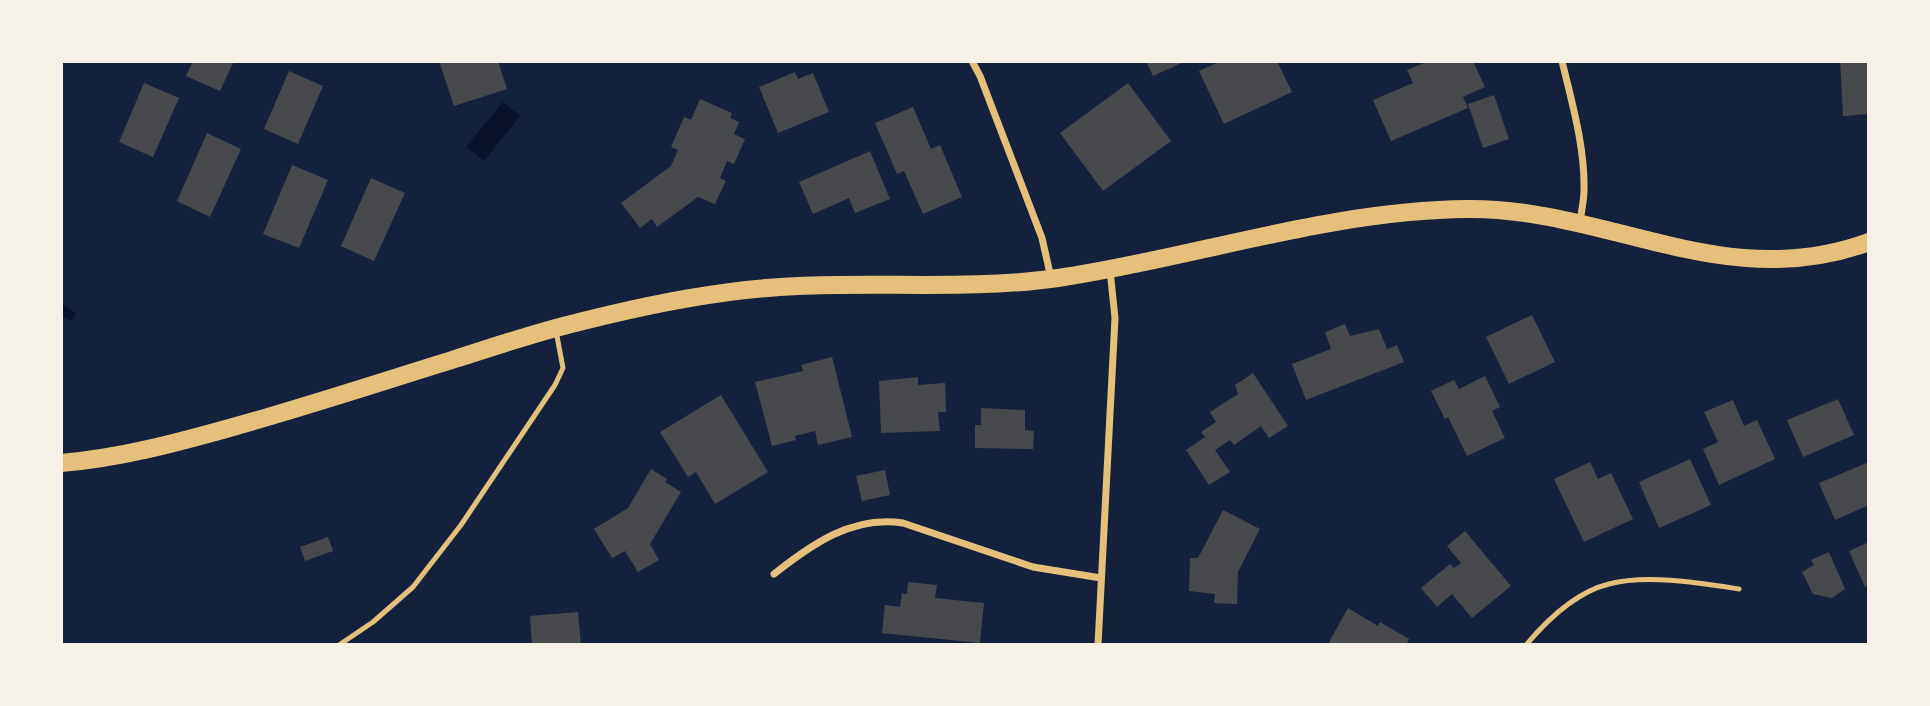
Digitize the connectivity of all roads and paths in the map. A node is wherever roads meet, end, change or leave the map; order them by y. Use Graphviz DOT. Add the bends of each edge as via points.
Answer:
graph roads {
  1 [pos="972,61"];
  2 [pos="1562,61"];
  3 [pos="1579,223"];
  4 [pos="1869,242"];
  5 [pos="1110,270"];
  6 [pos="1052,279"];
  7 [pos="556,327"];
  8 [pos="61,463"];
  9 [pos="774,573"];
  10 [pos="1101,578"];
  11 [pos="1739,589"];
  12 [pos="339,645"];
  13 [pos="1098,645"];
  14 [pos="1526,645"];
  1 -- 6 [label="street" via="1042,237"];
  2 -- 3 [label="street" via="1581,155 1584,191"];
  3 -- 4 [label="main road" via="1690,251 1748,260 1801,258"];
  3 -- 5 [label="main road" via="1501,210 1418,211 1284,233"];
  5 -- 6 [label="main road"];
  5 -- 10 [label="street" via="1115,318"];
  6 -- 7 [label="main road" via="728,291"];
  7 -- 8 [label="main road" via="291,410 131,454"];
  7 -- 12 [label="lane" via="563,368 534,419 414,587"];
  9 -- 10 [label="street" via="825,539 883,520 1033,567"];
  10 -- 13 [label="street"];
  11 -- 14 [label="lane" via="1662,581 1606,584 1558,612"];
}
